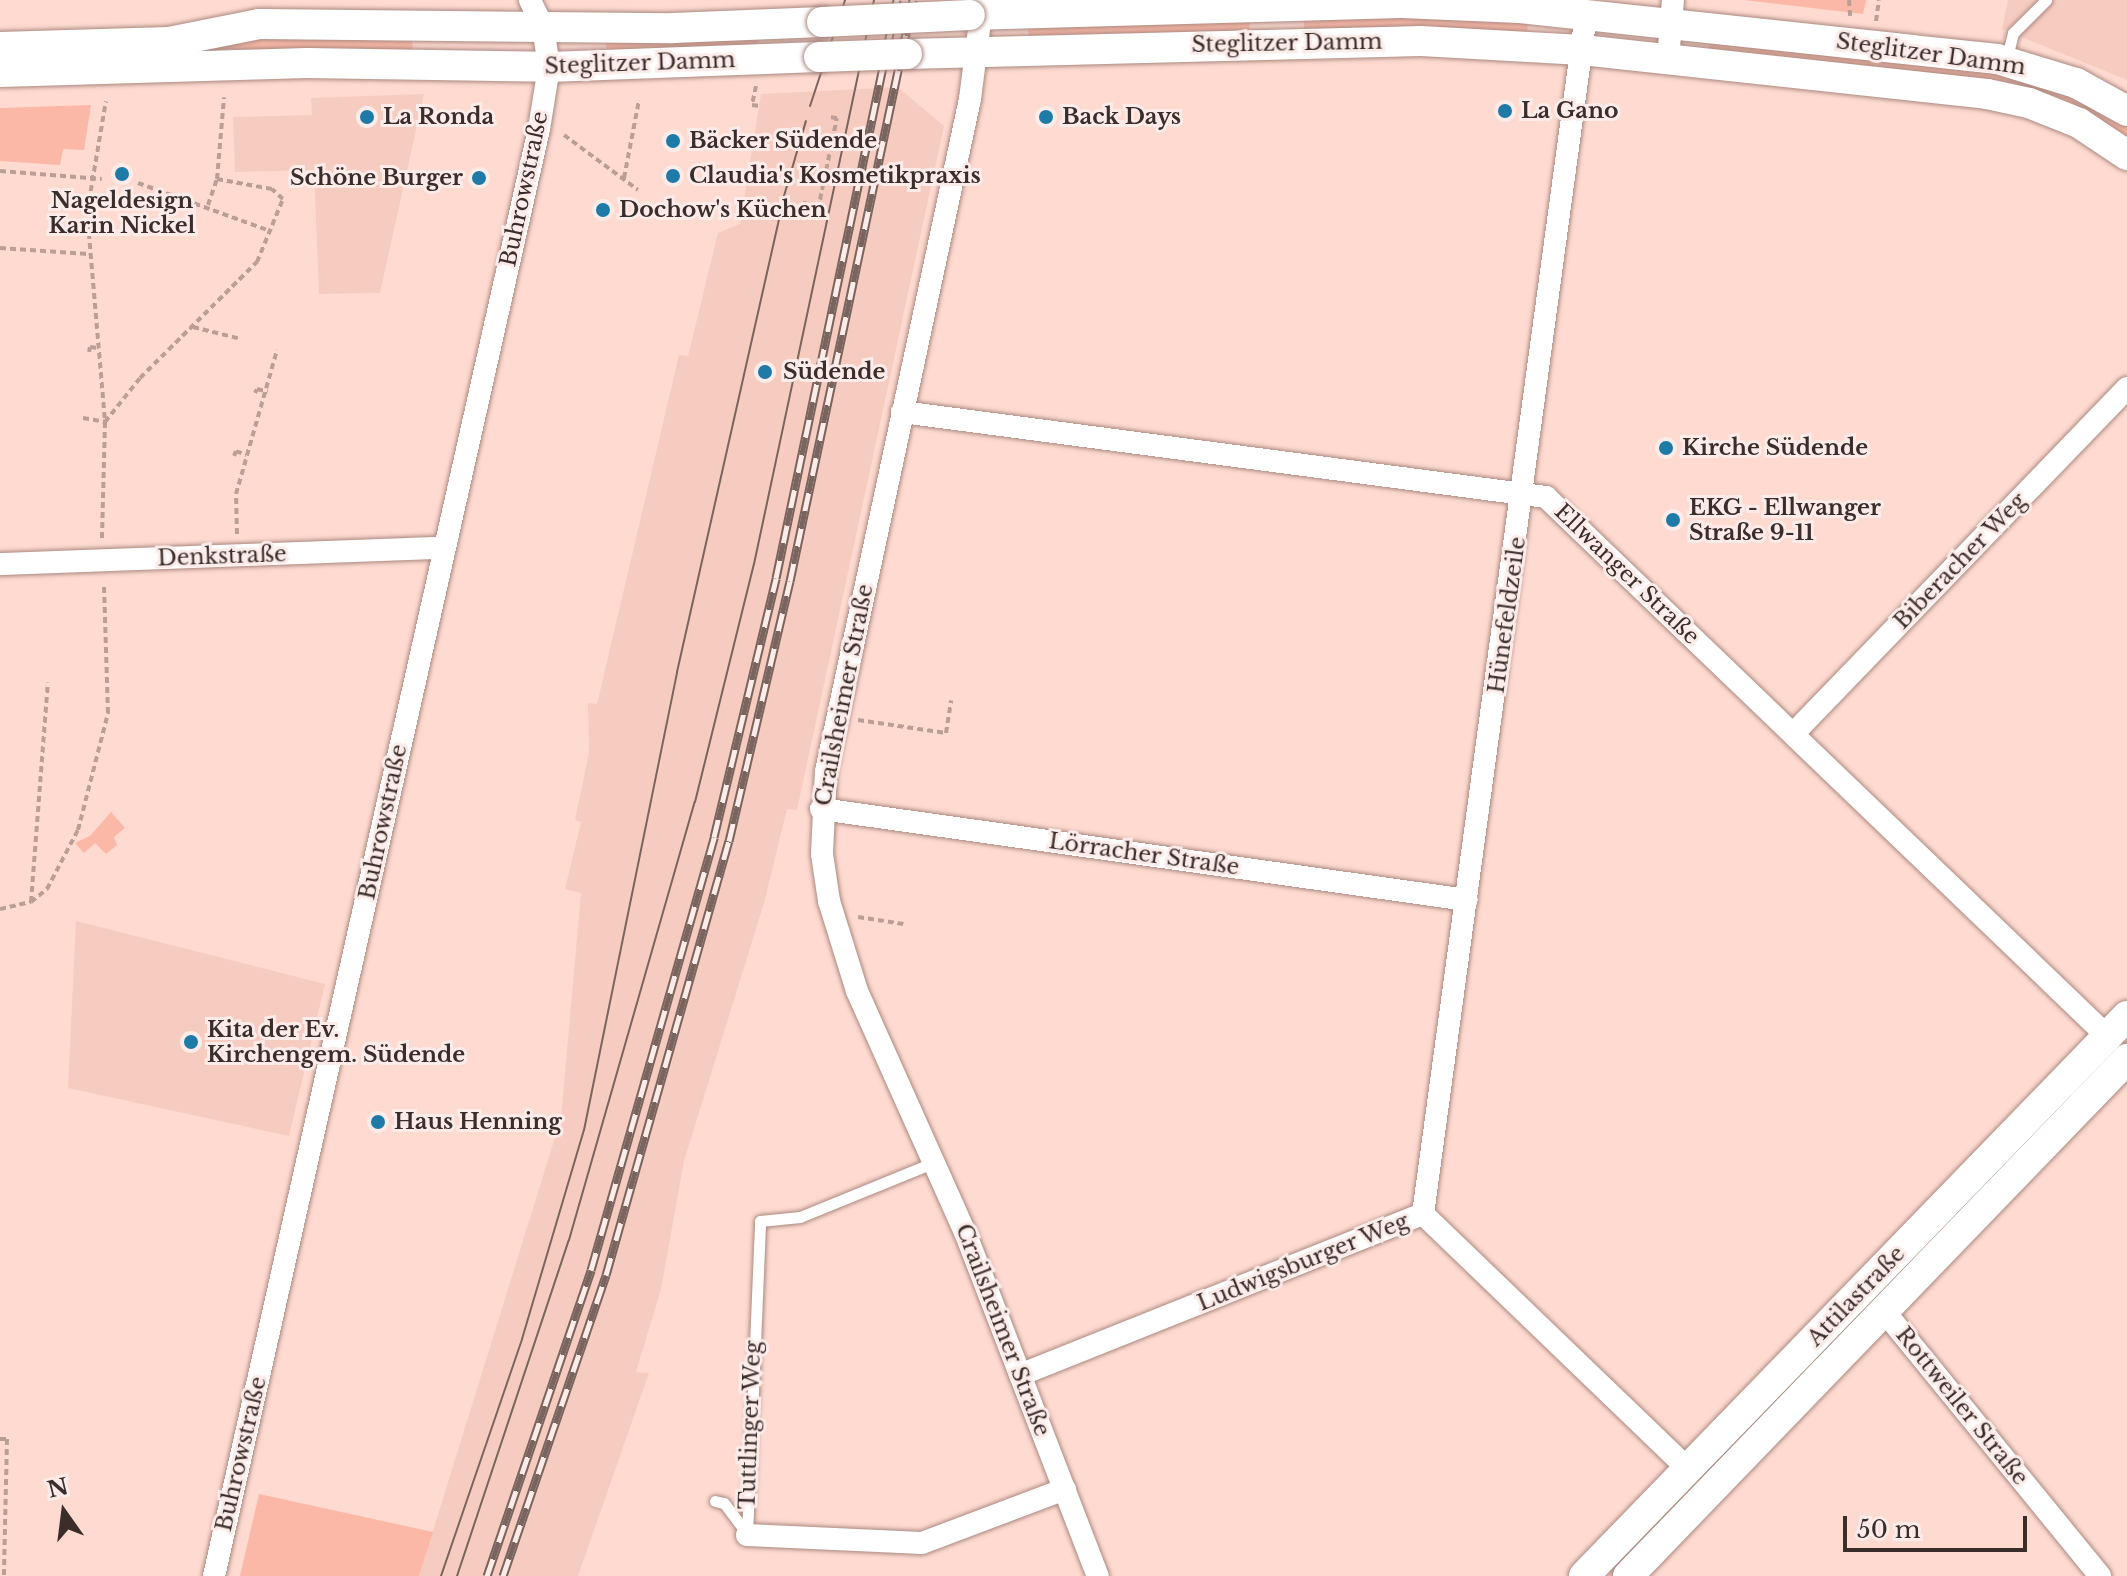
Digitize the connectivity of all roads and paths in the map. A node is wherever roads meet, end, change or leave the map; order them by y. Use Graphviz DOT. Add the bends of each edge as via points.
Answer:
graph roads {
  1 [pos="530,0"];
  2 [pos="1849,0"];
  3 [pos="1879,0"];
  4 [pos="2046,0"];
  5 [pos="1264,3"];
  6 [pos="1520,4"];
  7 [pos="1673,12"];
  8 [pos="976,14"];
  9 [pos="1586,15"];
  10 [pos="1850,18"];
  11 [pos="1876,21"];
  12 [pos="543,27"];
  13 [pos="1264,43"];
  14 [pos="431,44"];
  15 [pos="0,47"];
  16 [pos="966,50"];
  17 [pos="1582,50"];
  18 [pos="763,51"];
  19 [pos="1668,59"];
  20 [pos="2006,61"];
  21 [pos="549,67"];
  22 [pos="0,72"];
  23 [pos="224,97"];
  24 [pos="639,100"];
  25 [pos="106,101"];
  26 [pos="760,106"];
  27 [pos="2127,111"];
  28 [pos="828,117"];
  29 [pos="564,135"];
  30 [pos="2127,155"];
  31 [pos="0,171"];
  32 [pos="92,177"];
  33 [pos="624,178"];
  34 [pos="102,179"];
  35 [pos="217,179"];
  36 [pos="138,183"];
  37 [pos="638,190"];
  38 [pos="89,201"];
  39 [pos="805,201"];
  40 [pos="208,205"];
  41 [pos="787,212"];
  42 [pos="803,216"];
  43 [pos="88,223"];
  44 [pos="270,231"];
  45 [pos="0,248"];
  46 [pos="88,254"];
  47 [pos="193,327"];
  48 [pos="241,339"];
  49 [pos="100,348"];
  50 [pos="277,350"];
  51 [pos="89,352"];
  52 [pos="2127,388"];
  53 [pos="268,392"];
  54 [pos="255,393"];
  55 [pos="902,412"];
  56 [pos="83,418"];
  57 [pos="105,422"];
  58 [pos="246,455"];
  59 [pos="234,456"];
  60 [pos="1523,495"];
  61 [pos="237,534"];
  62 [pos="102,539"];
  63 [pos="444,548"];
  64 [pos="0,564"];
  65 [pos="103,578"];
  66 [pos="48,683"];
  67 [pos="951,700"];
  68 [pos="856,720"];
  69 [pos="1793,734"];
  70 [pos="821,809"];
  71 [pos="1467,900"];
  72 [pos="31,902"];
  73 [pos="0,909"];
  74 [pos="850,916"];
  75 [pos="903,924"];
  76 [pos="2120,1037"];
  77 [pos="935,1162"];
  78 [pos="1423,1214"];
  79 [pos="1862,1290"];
  80 [pos="1884,1311"];
  81 [pos="1020,1375"];
  82 [pos="0,1439"];
  83 [pos="1688,1469"];
  84 [pos="1065,1489"];
  85 [pos="715,1501"];
  86 [pos="747,1535"];
  87 [pos="4,1576"];
  88 [pos="214,1576"];
  89 [pos="1098,1576"];
  90 [pos="1584,1576"];
  91 [pos="1628,1576"];
  92 [pos="2100,1576"];
  1 -- 12 [label="street"];
  2 -- 10 [label="path"];
  3 -- 11 [label="path"];
  4 -- 20 [label="lane" via="2013,33"];
  5 -- 6 [label="main road, Steglitzer Damm"];
  5 -- 8 [label="main road, Steglitzer Damm"];
  5 -- 13 [label="street"];
  6 -- 9 [label="main road, Steglitzer Damm"];
  7 -- 9 [label="main road, Steglitzer Damm"];
  7 -- 19 [label="street"];
  7 -- 20 [label="main road, Steglitzer Damm"];
  8 -- 16 [label="street, Crailsheimer Straße"];
  8 -- 18 [label="main road, Steglitzer Damm, bridge" via="822,22"];
  9 -- 17 [label="street, Hünefeldzeile"];
  12 -- 14 [label="main road, Steglitzer Damm"];
  12 -- 18 [label="main road, Steglitzer Damm"];
  12 -- 21 [label="street"];
  13 -- 16 [label="main road, Steglitzer Damm"];
  13 -- 17 [label="main road, Steglitzer Damm" via="1421,41"];
  14 -- 15 [label="main road, Steglitzer Damm" via="259,24 169,42"];
  14 -- 21 [label="main road, Steglitzer Damm"];
  14 -- 22 [label="main road, Steglitzer Damm"];
  16 -- 18 [label="main road, Steglitzer Damm, bridge" via="819,57"];
  16 -- 55 [label="street, Crailsheimer Straße"];
  17 -- 19 [label="main road, Steglitzer Damm"];
  17 -- 60 [label="street, Hünefeldzeile"];
  18 -- 21 [label="main road, Steglitzer Damm"];
  18 -- 26 [label="path" via="752,105"];
  19 -- 30 [label="main road, Steglitzer Damm" via="1987,94 2029,103 2079,123"];
  20 -- 27 [label="main road, Steglitzer Damm" via="2076,83"];
  21 -- 63 [label="street, Buhrowstraße"];
  23 -- 35 [label="path"];
  24 -- 33 [label="path"];
  25 -- 32 [label="path"];
  28 -- 42 [label="path" via="837,118 819,220"];
  29 -- 33 [label="path"];
  31 -- 32 [label="path"];
  32 -- 34 [label="path"];
  32 -- 38 [label="path"];
  33 -- 37 [label="path"];
  35 -- 40 [label="path"];
  35 -- 44 [label="path" via="272,189 283,199"];
  36 -- 40 [label="path"];
  39 -- 42 [label="path"];
  40 -- 44 [label="path"];
  41 -- 42 [label="path"];
  43 -- 46 [label="path"];
  44 -- 47 [label="path" via="257,262"];
  45 -- 46 [label="path"];
  46 -- 49 [label="path"];
  47 -- 48 [label="path"];
  47 -- 57 [label="path" via="140,378"];
  49 -- 51 [label="path" via="90,347"];
  49 -- 57 [label="path"];
  50 -- 53 [label="path"];
  52 -- 69 [label="street, Biberacher Weg"];
  53 -- 54 [label="path"];
  53 -- 58 [label="path"];
  55 -- 60 [label="street, Ellwanger Straße"];
  55 -- 70 [label="street, Crailsheimer Straße"];
  56 -- 57 [label="path"];
  57 -- 62 [label="path"];
  58 -- 59 [label="path" via="236,451"];
  58 -- 61 [label="path" via="236,494"];
  60 -- 69 [label="street, Ellwanger Straße" via="1546,497"];
  60 -- 71 [label="street, Hünefeldzeile"];
  63 -- 64 [label="street, Denkstraße"];
  63 -- 88 [label="street, Buhrowstraße"];
  65 -- 72 [label="path" via="108,713 78,830 47,889"];
  66 -- 72 [label="path"];
  67 -- 68 [label="path" via="946,733"];
  69 -- 76 [label="street, Ellwanger Straße"];
  70 -- 71 [label="street, Lörracher Straße"];
  70 -- 77 [label="street, Crailsheimer Straße" via="829,901 841,947"];
  71 -- 78 [label="street, Hünefeldzeile"];
  72 -- 73 [label="path"];
  74 -- 75 [label="path"];
  76 -- 79 [label="main road, Attilastraße"];
  76 -- 80 [label="main road, Attilastraße"];
  77 -- 81 [label="street, Crailsheimer Straße"];
  77 -- 86 [label="lane, Tuttlinger Weg" via="800,1217 760,1221"];
  78 -- 81 [label="street, Ludwigsburger Weg"];
  78 -- 83 [label="street, Ludwigsburger Weg"];
  79 -- 80 [label="main road"];
  79 -- 83 [label="main road, Attilastraße"];
  80 -- 91 [label="main road, Attilastraße"];
  80 -- 92 [label="street, Rottweiler Straße"];
  81 -- 84 [label="street, Crailsheimer Straße"];
  82 -- 87 [label="path" via="7,1439"];
  83 -- 90 [label="main road, Attilastraße"];
  84 -- 86 [label="street, Tuttlinger Weg" via="922,1543"];
  84 -- 89 [label="street, Crailsheimer Straße"];
  85 -- 86 [label="lane" via="724,1503"];
}
